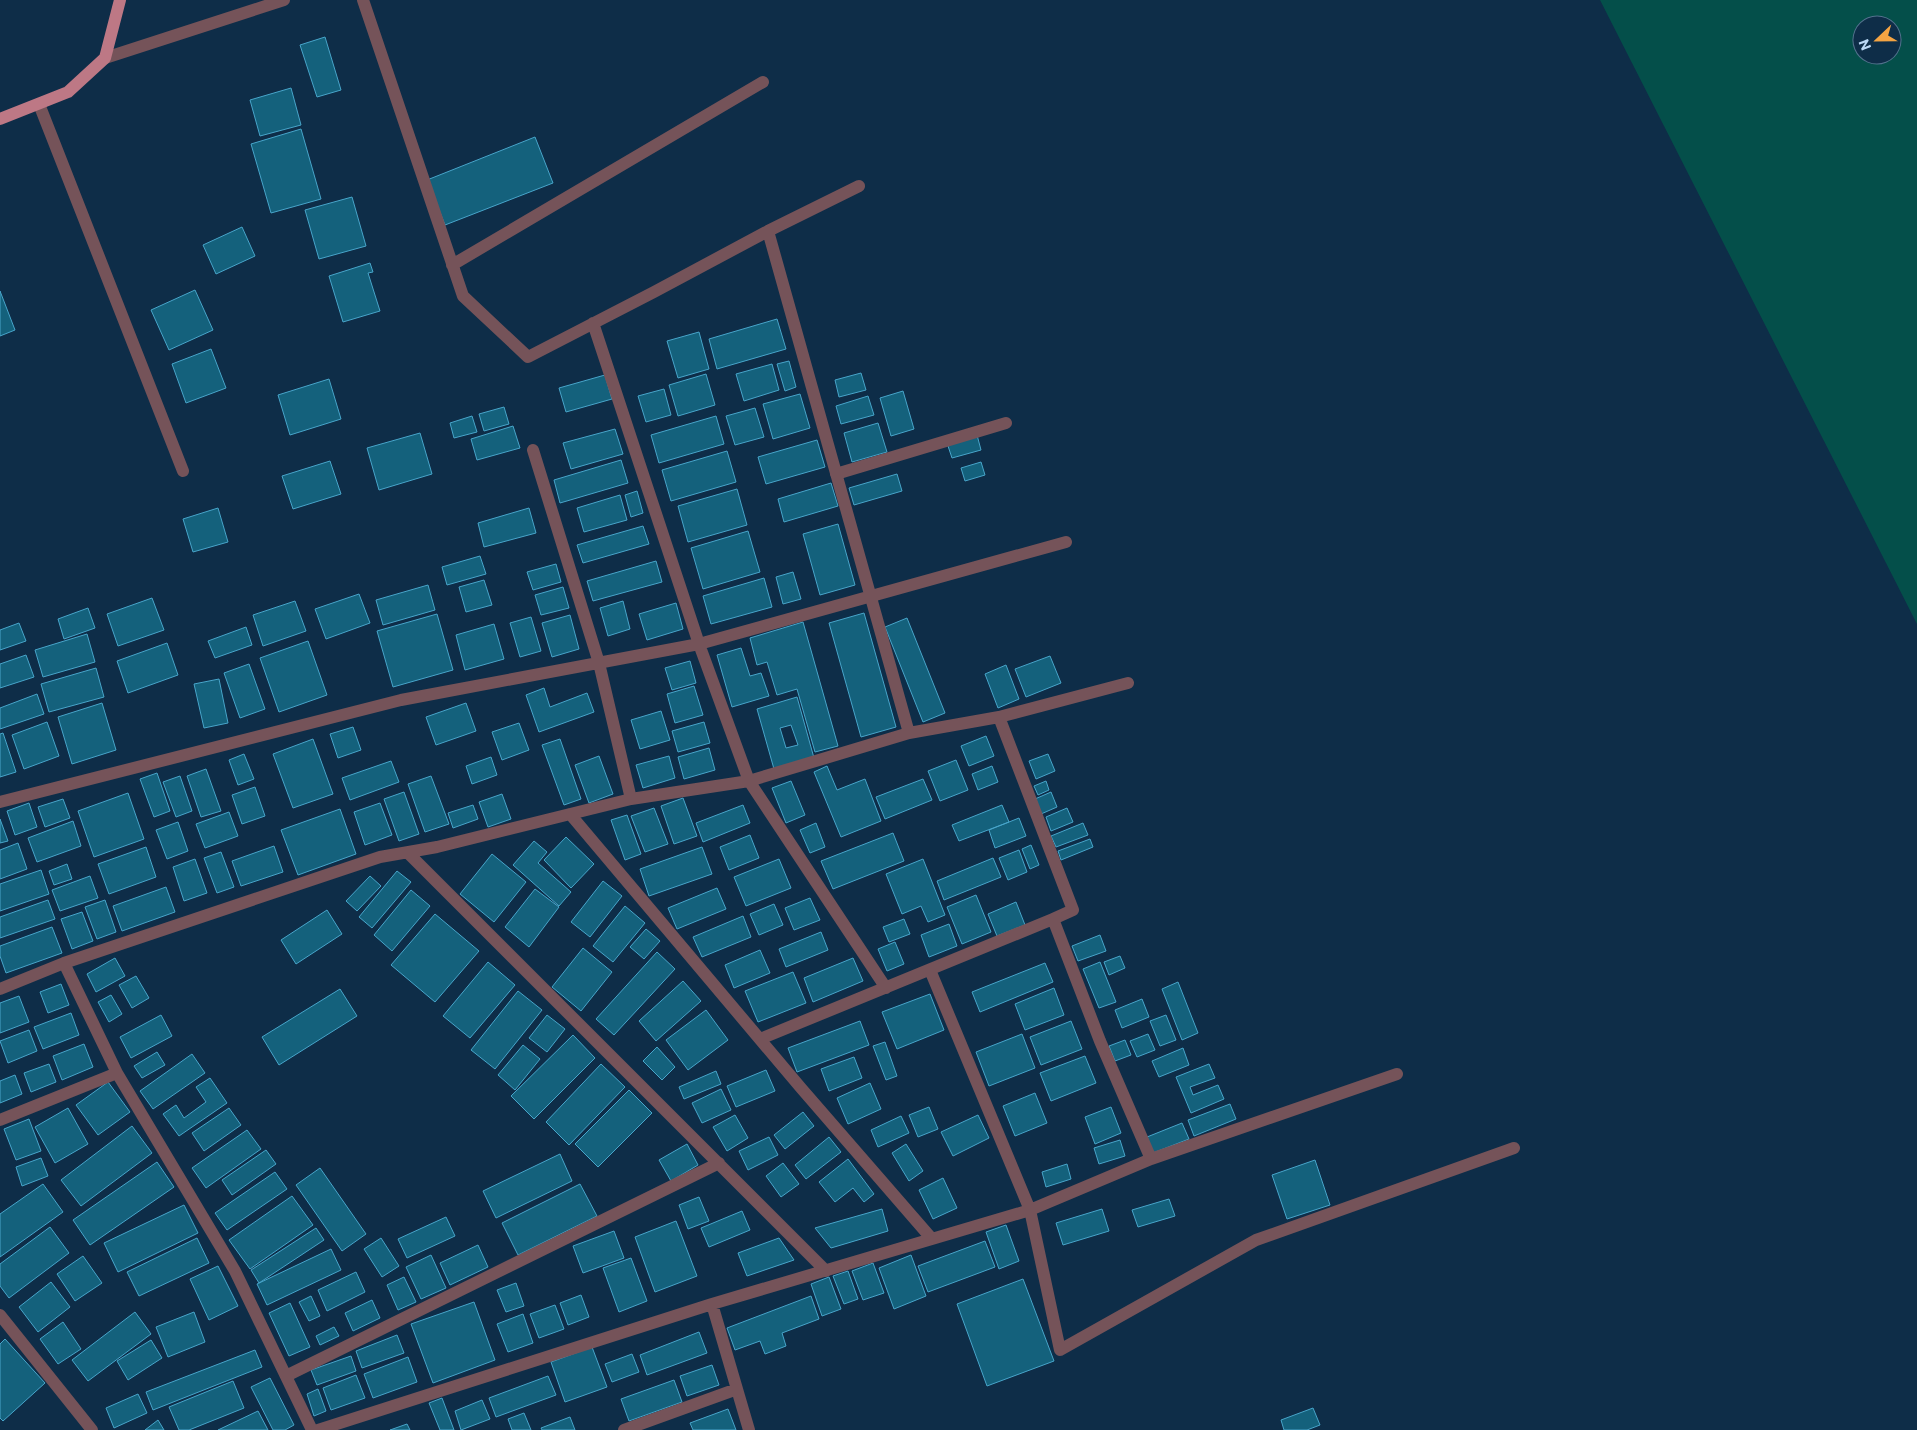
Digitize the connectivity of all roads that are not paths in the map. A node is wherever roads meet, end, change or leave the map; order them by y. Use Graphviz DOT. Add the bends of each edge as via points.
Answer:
graph roads {
  1 [pos="120,0"];
  2 [pos="284,0"];
  3 [pos="363,0"];
  4 [pos="105,58"];
  5 [pos="763,82"];
  6 [pos="39,104"];
  7 [pos="0,119"];
  8 [pos="859,186"];
  9 [pos="768,231"];
  10 [pos="452,265"];
  11 [pos="593,323"];
  12 [pos="1006,423"];
  13 [pos="533,450"];
  14 [pos="183,471"];
  15 [pos="836,474"];
  16 [pos="1066,542"];
  17 [pos="870,595"];
  18 [pos="699,644"];
  19 [pos="599,663"];
  20 [pos="1128,682"];
  21 [pos="999,716"];
  22 [pos="909,733"];
  23 [pos="749,781"];
  24 [pos="631,799"];
  25 [pos="0,802"];
  26 [pos="570,814"];
  27 [pos="408,853"];
  28 [pos="1053,918"];
  29 [pos="64,963"];
  30 [pos="930,970"];
  31 [pos="886,988"];
  32 [pos="0,989"];
  33 [pos="760,1039"];
  34 [pos="117,1073"];
  35 [pos="1396,1074"];
  36 [pos="0,1120"];
  37 [pos="1514,1148"];
  38 [pos="1150,1159"];
  39 [pos="719,1163"];
  40 [pos="1030,1210"];
  41 [pos="932,1239"];
  42 [pos="826,1271"];
  43 [pos="712,1304"];
  44 [pos="0,1315"];
  45 [pos="286,1376"];
  46 [pos="737,1389"];
  47 [pos="92,1430"];
  48 [pos="312,1430"];
  49 [pos="318,1430"];
  50 [pos="624,1430"];
  51 [pos="749,1430"];
  1 -- 4 [label="main road"];
  2 -- 4 [label="street"];
  3 -- 10 [label="street"];
  4 -- 6 [label="main road" via="68,92"];
  5 -- 10 [label="street"];
  6 -- 7 [label="main road"];
  6 -- 14 [label="street"];
  8 -- 9 [label="street"];
  9 -- 11 [label="street"];
  9 -- 15 [label="street"];
  10 -- 11 [label="street" via="463,296 528,357"];
  11 -- 18 [label="street"];
  12 -- 15 [label="street"];
  13 -- 19 [label="street"];
  15 -- 17 [label="street"];
  16 -- 17 [label="street"];
  17 -- 18 [label="street"];
  17 -- 22 [label="street"];
  18 -- 19 [label="street"];
  18 -- 23 [label="street"];
  19 -- 24 [label="street"];
  19 -- 25 [label="street" via="401,700"];
  20 -- 21 [label="street"];
  21 -- 22 [label="street"];
  21 -- 28 [label="street" via="1073,910"];
  22 -- 23 [label="street"];
  23 -- 24 [label="street"];
  23 -- 31 [label="street"];
  24 -- 26 [label="street"];
  26 -- 27 [label="street"];
  26 -- 33 [label="street"];
  27 -- 29 [label="street" via="380,857"];
  27 -- 39 [label="street"];
  28 -- 30 [label="street"];
  28 -- 38 [label="street"];
  29 -- 32 [label="street"];
  29 -- 34 [label="street"];
  30 -- 31 [label="street"];
  30 -- 40 [label="street"];
  31 -- 33 [label="street"];
  33 -- 41 [label="street"];
  34 -- 36 [label="street"];
  34 -- 45 [label="street" via="235,1271"];
  35 -- 38 [label="street"];
  37 -- 40 [label="street" via="1256,1240 1060,1350"];
  38 -- 40 [label="street"];
  39 -- 42 [label="street"];
  39 -- 45 [label="street"];
  40 -- 41 [label="street"];
  41 -- 42 [label="street"];
  42 -- 43 [label="street"];
  43 -- 46 [label="street"];
  43 -- 49 [label="street"];
  44 -- 47 [label="street"];
  45 -- 48 [label="street"];
  46 -- 50 [label="street"];
  46 -- 51 [label="street"];
}
